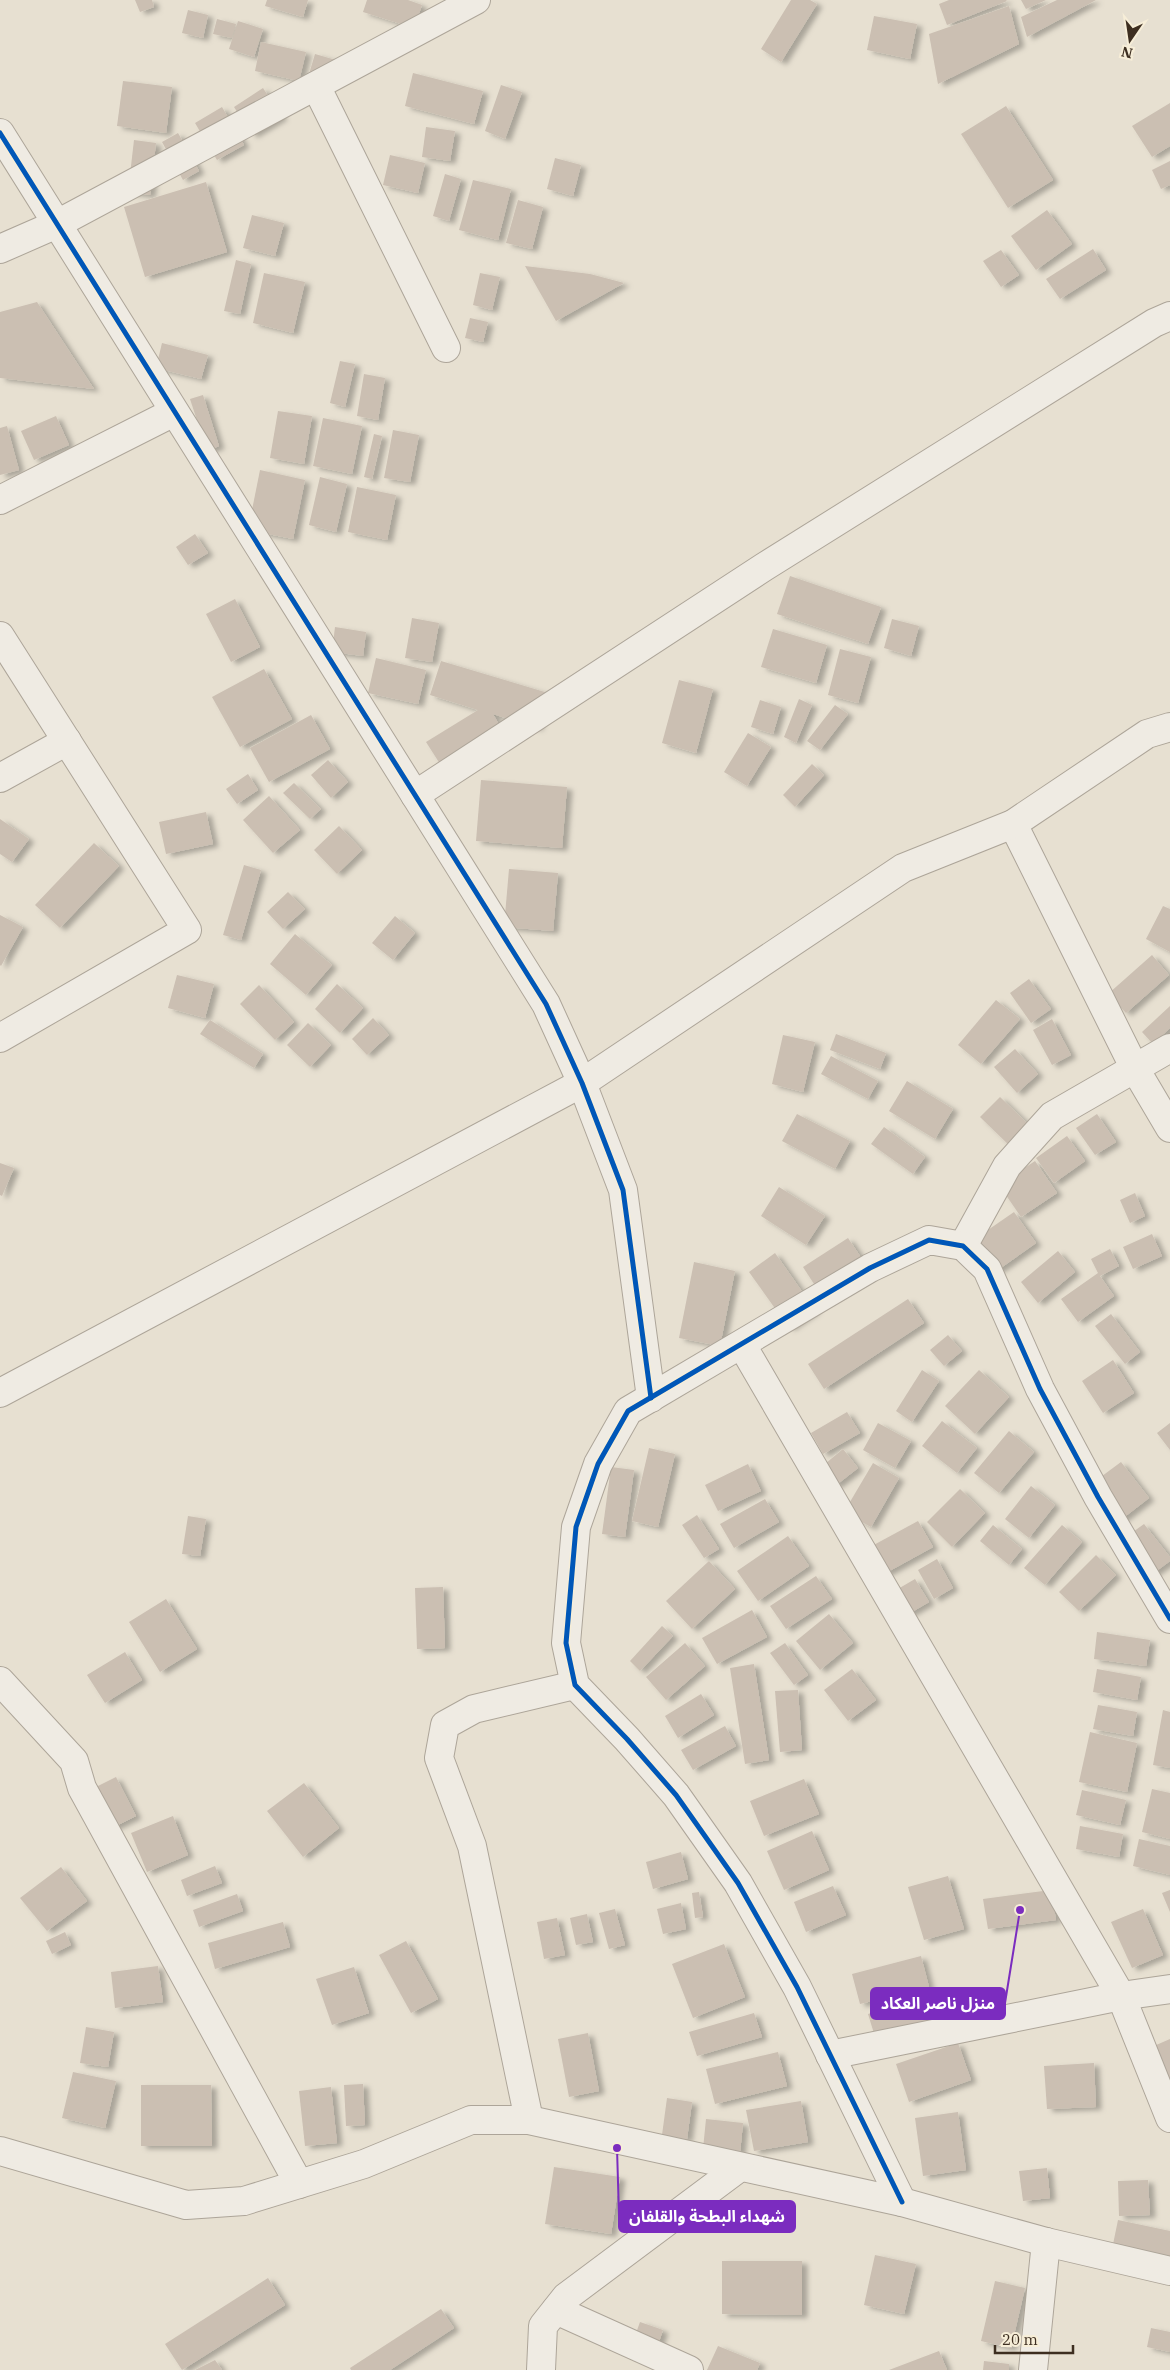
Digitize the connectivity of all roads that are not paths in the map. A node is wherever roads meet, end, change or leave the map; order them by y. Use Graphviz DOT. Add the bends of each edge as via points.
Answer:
graph roads {
  1 [pos="476,0"];
  2 [pos="316,86"];
  3 [pos="0,133"];
  4 [pos="57,224"];
  5 [pos="0,249"];
  6 [pos="1170,316"];
  7 [pos="446,348"];
  8 [pos="174,412"];
  9 [pos="0,500"];
  10 [pos="0,636"];
  11 [pos="1170,727"];
  12 [pos="67,741"];
  13 [pos="0,778"];
  14 [pos="415,794"];
  15 [pos="1013,824"];
  16 [pos="0,1038"];
  17 [pos="1170,1048"];
  18 [pos="1134,1067"];
  19 [pos="582,1083"];
  20 [pos="1170,1128"];
  21 [pos="963,1246"];
  22 [pos="742,1345"];
  23 [pos="0,1393"];
  24 [pos="650,1398"];
  25 [pos="1170,1619"];
  26 [pos="0,1681"];
  27 [pos="575,1685"];
  28 [pos="1170,1989"];
  29 [pos="1121,1996"];
  30 [pos="830,2055"];
  31 [pos="1170,2118"];
  32 [pos="529,2120"];
  33 [pos="0,2151"];
  34 [pos="740,2167"];
  35 [pos="299,2184"];
  36 [pos="902,2202"];
  37 [pos="1046,2242"];
  38 [pos="1170,2271"];
  39 [pos="556,2310"];
  40 [pos="541,2370"];
  41 [pos="689,2370"];
  42 [pos="1033,2370"];
  1 -- 2 [label="street"];
  2 -- 4 [label="street"];
  2 -- 7 [label="street"];
  3 -- 4 [label="street"];
  4 -- 5 [label="street"];
  4 -- 8 [label="street"];
  6 -- 14 [label="street" via="764,568"];
  8 -- 9 [label="street"];
  8 -- 14 [label="street"];
  10 -- 12 [label="street"];
  11 -- 15 [label="street" via="1147,734"];
  12 -- 13 [label="street"];
  12 -- 16 [label="street" via="187,930"];
  14 -- 19 [label="street" via="546,1004"];
  15 -- 18 [label="street"];
  15 -- 19 [label="street" via="903,868"];
  17 -- 18 [label="street"];
  18 -- 20 [label="street"];
  18 -- 21 [label="street" via="1052,1116 1007,1166"];
  19 -- 23 [label="street"];
  19 -- 24 [label="street" via="623,1190"];
  21 -- 22 [label="street" via="929,1240 870,1268"];
  21 -- 25 [label="street" via="987,1269 1040,1389 1098,1497"];
  22 -- 24 [label="street"];
  22 -- 29 [label="street"];
  24 -- 27 [label="street" via="628,1411 598,1464 576,1527 566,1643"];
  26 -- 35 [label="street" via="74,1761 82,1788"];
  27 -- 30 [label="street" via="676,1795 738,1883 797,1987"];
  27 -- 32 [label="street" via="474,1709 445,1725 439,1758 472,1846"];
  28 -- 29 [label="street"];
  29 -- 30 [label="street"];
  29 -- 31 [label="street"];
  30 -- 36 [label="street"];
  32 -- 34 [label="street"];
  32 -- 35 [label="street" via="471,2120 364,2164"];
  33 -- 35 [label="street" via="186,2205 244,2201"];
  34 -- 36 [label="street"];
  34 -- 39 [label="street" via="566,2297"];
  36 -- 37 [label="street"];
  37 -- 38 [label="street"];
  37 -- 42 [label="street"];
  39 -- 40 [label="street" via="543,2326"];
  39 -- 41 [label="street"];
}
